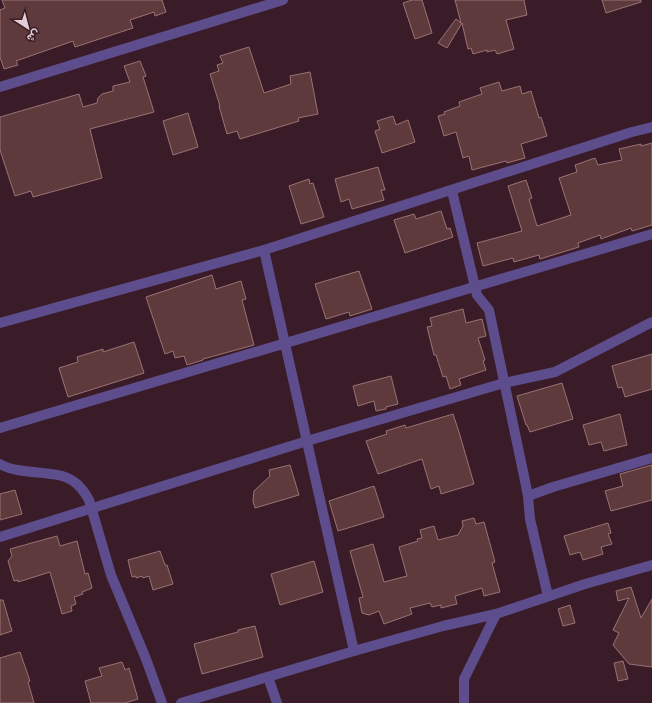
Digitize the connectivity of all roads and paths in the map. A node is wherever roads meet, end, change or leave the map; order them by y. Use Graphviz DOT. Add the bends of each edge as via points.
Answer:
graph roads {
  1 [pos="282,0"];
  2 [pos="0,87"];
  3 [pos="652,127"];
  4 [pos="452,191"];
  5 [pos="652,234"];
  6 [pos="264,250"];
  7 [pos="474,286"];
  8 [pos="652,322"];
  9 [pos="0,323"];
  10 [pos="285,343"];
  11 [pos="504,383"];
  12 [pos="0,428"];
  13 [pos="307,441"];
  14 [pos="652,458"];
  15 [pos="0,464"];
  16 [pos="528,496"];
  17 [pos="91,508"];
  18 [pos="0,537"];
  19 [pos="652,565"];
  20 [pos="548,596"];
  21 [pos="496,614"];
  22 [pos="354,651"];
  23 [pos="268,677"];
  24 [pos="162,703"];
  25 [pos="181,703"];
  26 [pos="277,703"];
  27 [pos="464,703"];
  1 -- 2 [label="street"];
  3 -- 4 [label="street"];
  4 -- 6 [label="street"];
  4 -- 7 [label="street"];
  5 -- 7 [label="street"];
  6 -- 9 [label="street"];
  6 -- 10 [label="street"];
  7 -- 10 [label="street"];
  7 -- 11 [label="street" via="476,295 489,310"];
  8 -- 11 [label="street" via="555,372"];
  10 -- 12 [label="street"];
  10 -- 13 [label="street"];
  11 -- 13 [label="street"];
  11 -- 16 [label="street"];
  13 -- 17 [label="street"];
  13 -- 22 [label="street"];
  14 -- 16 [label="street"];
  15 -- 17 [label="street" via="6,468 64,476 73,480 83,489"];
  16 -- 20 [label="street" via="530,519"];
  17 -- 18 [label="street"];
  17 -- 24 [label="street" via="111,575"];
  19 -- 20 [label="street"];
  20 -- 21 [label="street"];
  21 -- 22 [label="street"];
  21 -- 27 [label="street" via="464,679"];
  22 -- 23 [label="street"];
  23 -- 25 [label="street"];
  23 -- 26 [label="street"];
}
